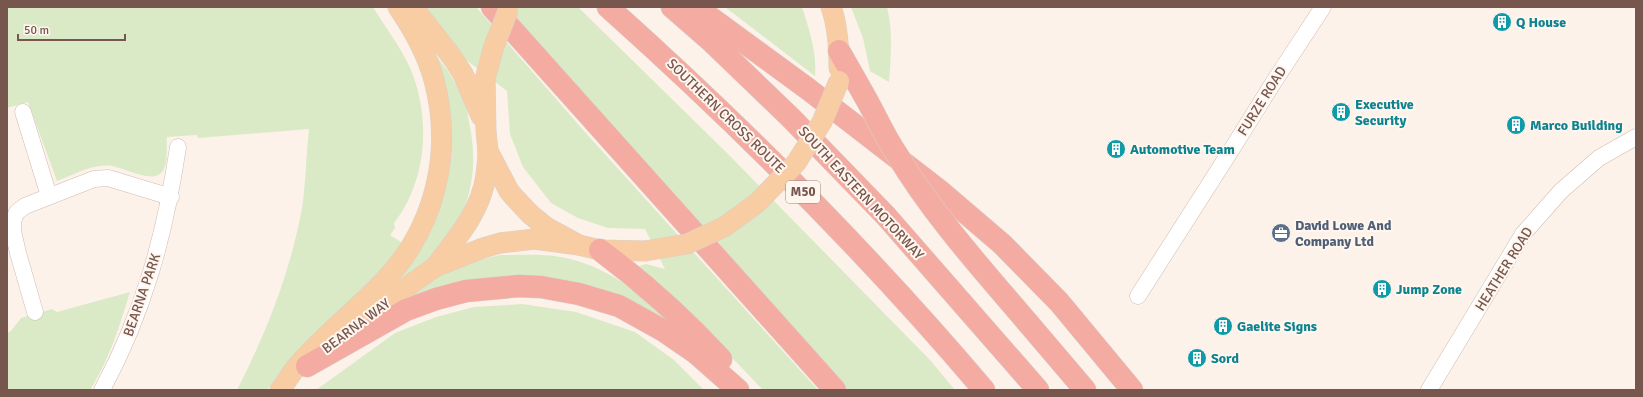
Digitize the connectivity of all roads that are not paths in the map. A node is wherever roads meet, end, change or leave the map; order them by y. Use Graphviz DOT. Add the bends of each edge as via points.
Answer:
graph roads {
  1 [pos="398,7"];
  2 [pos="413,7"];
  3 [pos="492,7"];
  4 [pos="510,7"];
  5 [pos="608,7"];
  6 [pos="672,7"];
  7 [pos="696,7"];
  8 [pos="1323,7"];
  9 [pos="833,10"];
  10 [pos="839,51"];
  11 [pos="23,112"];
  12 [pos="1636,136"];
  13 [pos="487,141"];
  14 [pos="178,147"];
  15 [pos="49,196"];
  16 [pos="171,197"];
  17 [pos="579,245"];
  18 [pos="600,250"];
  19 [pos="435,267"];
  20 [pos="1138,296"];
  21 [pos="35,312"];
  22 [pos="307,366"];
  23 [pos="102,390"];
  24 [pos="281,390"];
  25 [pos="738,390"];
  26 [pos="751,390"];
  27 [pos="835,390"];
  28 [pos="984,390"];
  29 [pos="1038,390"];
  30 [pos="1085,390"];
  31 [pos="1132,390"];
  32 [pos="1428,390"];
  1 -- 24 [label="main road" via="420,44 434,79 440,106 442,152 432,201 425,222 414,242 385,280 299,364"];
  2 -- 13 [label="main road" via="463,74 472,92"];
  3 -- 27 [label="highway"];
  4 -- 13 [label="main road, BEARNA WAY, bridge" via="494,46 485,79"];
  5 -- 28 [label="highway, SOUTHERN CROSS ROUTE / M50" via="680,71 813,201 934,331"];
  6 -- 29 [label="highway, SOUTH EASTERN MOTORWAY" via="791,118 886,216"];
  7 -- 31 [label="highway" via="940,191 1002,244 1059,302"];
  8 -- 20 [label="street, FURZE ROAD"];
  9 -- 10 [label="main road"];
  10 -- 18 [label="main road, bridge" via="839,81 822,122 796,163 757,203 724,227 687,244 645,251"];
  10 -- 30 [label="highway, bridge" via="896,153 931,206"];
  11 -- 15 [label="street"];
  12 -- 32 [label="street, HEATHER ROAD" via="1599,158 1567,186 1524,234"];
  13 -- 17 [label="main road" via="514,197 546,227"];
  13 -- 19 [label="main road, BEARNA WAY" via="486,177 474,212 466,227"];
  14 -- 16 [label="street, BEARNA PARK"];
  15 -- 16 [label="street" via="94,179 108,178"];
  15 -- 21 [label="street" via="25,206 17,212 13,221 18,253"];
  16 -- 23 [label="street, BEARNA PARK" via="145,294"];
  17 -- 18 [label="main road"];
  17 -- 19 [label="main road, BEARNA WAY" via="534,239 518,240 483,248"];
  18 -- 26 [label="highway" via="638,279 682,319"];
  19 -- 22 [label="main road, BEARNA WAY" via="342,333"];
  22 -- 24 [label="main road, BEARNA WAY"];
  22 -- 25 [label="highway" via="406,310 466,291 519,286 578,294 619,306 690,348"];
}
